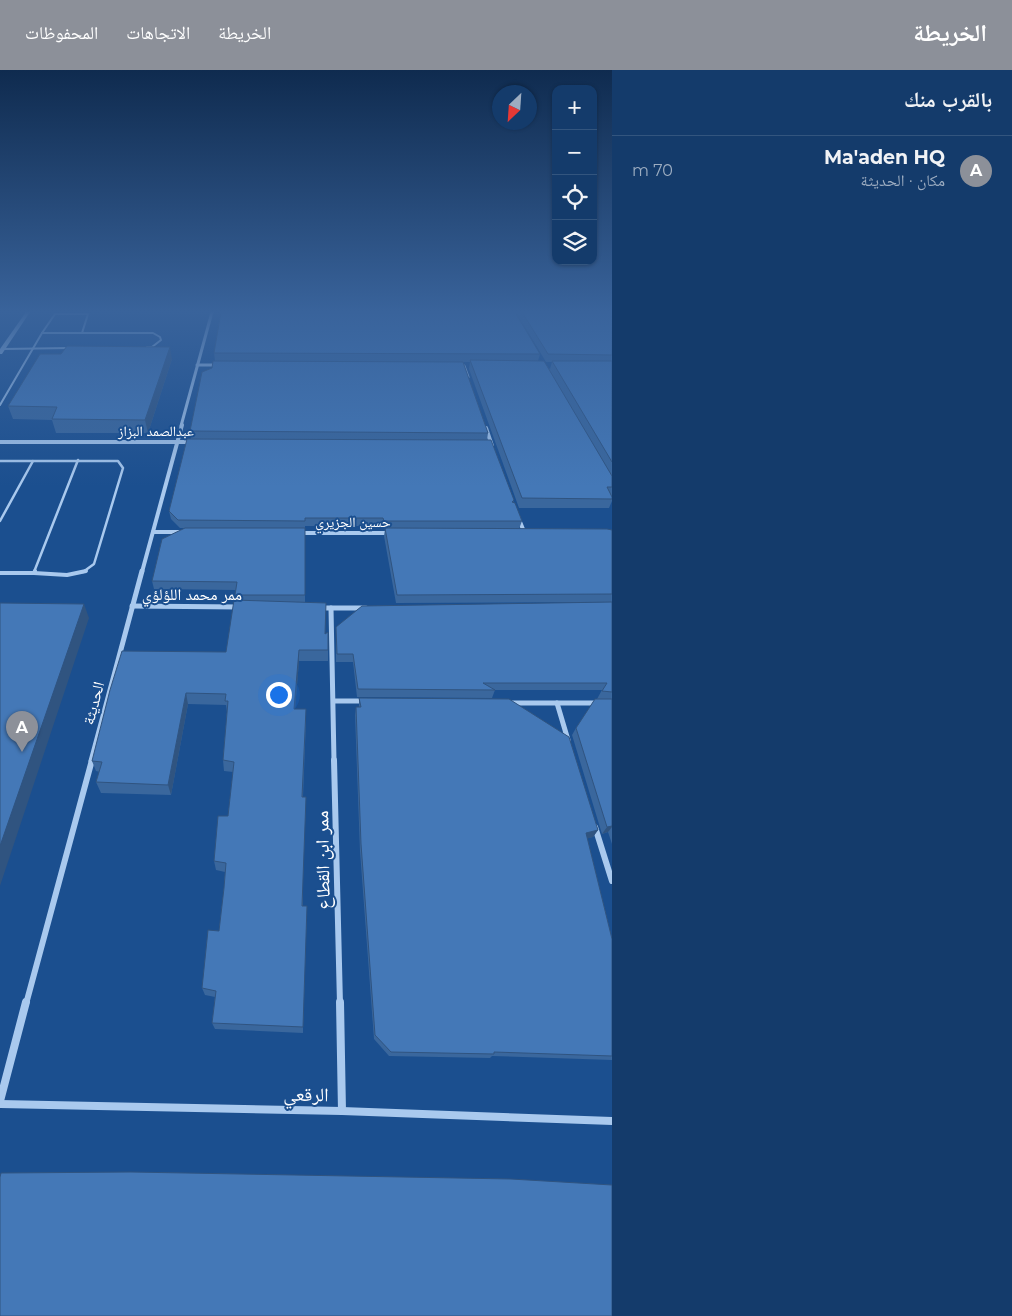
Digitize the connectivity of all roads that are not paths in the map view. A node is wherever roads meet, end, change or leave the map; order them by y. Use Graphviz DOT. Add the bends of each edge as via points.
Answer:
graph roads {
  1 [pos="19,370"];
  2 [pos="196,370"];
  3 [pos="465,370"];
  4 [pos="470,383"];
  5 [pos="0,404"];
  6 [pos="486,426"];
  7 [pos="0,442"];
  8 [pos="176,442"];
  9 [pos="196,442"];
  10 [pos="482,444"];
  11 [pos="492,444"];
  12 [pos="495,453"];
  13 [pos="0,460"];
  14 [pos="78,460"];
  15 [pos="33,461"];
  16 [pos="518,516"];
  17 [pos="0,521"];
  18 [pos="153,532"];
  19 [pos="192,532"];
  20 [pos="290,533"];
  21 [pos="398,533"];
  22 [pos="515,534"];
  23 [pos="525,534"];
  24 [pos="534,534"];
  25 [pos="0,573"];
  26 [pos="34,573"];
  27 [pos="132,606"];
  28 [pos="241,607"];
  29 [pos="311,608"];
  30 [pos="331,608"];
  31 [pos="370,608"];
  32 [pos="334,701"];
  33 [pos="372,701"];
  34 [pos="498,702"];
  35 [pos="557,703"];
  36 [pos="612,703"];
  37 [pos="571,750"];
  38 [pos="592,816"];
  39 [pos="612,881"];
  40 [pos="0,1102"];
  41 [pos="342,1111"];
  42 [pos="612,1122"];
  1 -- 5 [label="lane"];
  2 -- 8 [label="street, الحديثة"];
  3 -- 4 [label="street"];
  6 -- 11 [label="street"];
  7 -- 8 [label="street, عبدالصمد البزاز"];
  8 -- 9 [label="street, عبدالصمد البزاز"];
  8 -- 18 [label="street, الحديثة"];
  10 -- 11 [label="street"];
  11 -- 12 [label="street"];
  13 -- 15 [label="lane"];
  14 -- 15 [label="lane"];
  14 -- 26 [label="lane"];
  14 -- 26 [label="lane" via="118,461 123,468 94,564 90,570 80,574"];
  15 -- 17 [label="lane"];
  16 -- 23 [label="street"];
  18 -- 19 [label="street"];
  18 -- 27 [label="street, الحديثة"];
  20 -- 21 [label="street, حسين الجزيري"];
  22 -- 23 [label="street"];
  23 -- 24 [label="street"];
  25 -- 26 [label="lane"];
  27 -- 28 [label="street, ممر محمد اللؤلؤي"];
  27 -- 40 [label="street, الحديثة"];
  29 -- 30 [label="street"];
  30 -- 31 [label="street"];
  30 -- 32 [label="street, ممر ابن القطاع"];
  32 -- 33 [label="street"];
  32 -- 41 [label="street, ممر ابن القطاع"];
  34 -- 35 [label="street"];
  35 -- 36 [label="street"];
  35 -- 37 [label="street"];
  38 -- 39 [label="street"];
  40 -- 41 [label="street, الرقعي"];
  41 -- 42 [label="street, الرقعي"];
}
